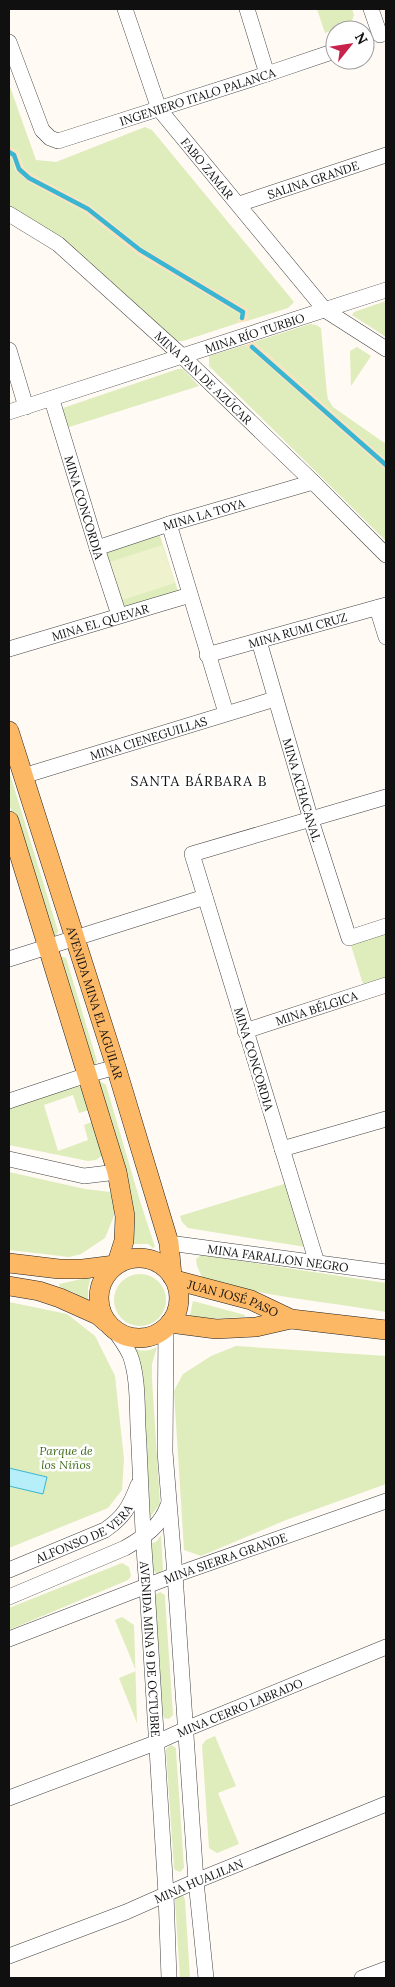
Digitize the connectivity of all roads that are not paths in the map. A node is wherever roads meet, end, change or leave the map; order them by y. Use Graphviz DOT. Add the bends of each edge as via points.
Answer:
graph roads {
  1 [pos="125,9"];
  2 [pos="247,9"];
  3 [pos="371,9"];
  4 [pos="383,34"];
  5 [pos="9,42"];
  6 [pos="325,54"];
  7 [pos="267,74"];
  8 [pos="159,109"];
  9 [pos="386,156"];
  10 [pos="239,204"];
  11 [pos="9,214"];
  12 [pos="386,290"];
  13 [pos="326,310"];
  14 [pos="386,349"];
  15 [pos="9,350"];
  16 [pos="181,356"];
  17 [pos="52,400"];
  18 [pos="26,407"];
  19 [pos="9,412"];
  20 [pos="313,482"];
  21 [pos="169,524"];
  22 [pos="97,548"];
  23 [pos="386,555"];
  24 [pos="190,595"];
  25 [pos="382,606"];
  26 [pos="119,615"];
  27 [pos="386,637"];
  28 [pos="259,641"];
  29 [pos="9,649"];
  30 [pos="207,655"];
  31 [pos="275,699"];
  32 [pos="226,713"];
  33 [pos="9,731"];
  34 [pos="23,776"];
  35 [pos="386,797"];
  36 [pos="9,820"];
  37 [pos="311,820"];
  38 [pos="205,898"];
  39 [pos="386,926"];
  40 [pos="74,938"];
  41 [pos="47,946"];
  42 [pos="9,959"];
  43 [pos="386,985"];
  44 [pos="245,1031"];
  45 [pos="116,1067"];
  46 [pos="87,1075"];
  47 [pos="9,1101"];
  48 [pos="386,1119"];
  49 [pos="282,1149"];
  50 [pos="9,1159"];
  51 [pos="117,1172"];
  52 [pos="169,1243"];
  53 [pos="317,1263"];
  54 [pos="9,1264"];
  55 [pos="116,1264"];
  56 [pos="386,1272"];
  57 [pos="174,1278"];
  58 [pos="9,1286"];
  59 [pos="291,1319"];
  60 [pos="108,1324"];
  61 [pos="168,1325"];
  62 [pos="386,1330"];
  63 [pos="141,1479"];
  64 [pos="386,1501"];
  65 [pos="168,1505"];
  66 [pos="142,1538"];
  67 [pos="9,1570"];
  68 [pos="175,1575"];
  69 [pos="147,1587"];
  70 [pos="9,1597"];
  71 [pos="9,1639"];
  72 [pos="386,1648"];
  73 [pos="186,1729"];
  74 [pos="156,1743"];
  75 [pos="9,1798"];
  76 [pos="386,1804"];
  77 [pos="196,1881"];
  78 [pos="166,1894"];
  79 [pos="9,1956"];
  80 [pos="386,1970"];
  81 [pos="169,1978"];
  82 [pos="206,1978"];
  83 [pos="362,1978"];
  1 -- 8 [label="street, FABO ZAMAR"];
  2 -- 7 [label="street"];
  3 -- 4 [label="street"];
  5 -- 8 [label="street, INGENIERO ITALO PALANCA" via="42,130 50,138 58,141"];
  6 -- 7 [label="street, INGENIERO ITALO PALANCA"];
  7 -- 8 [label="street, INGENIERO ITALO PALANCA"];
  8 -- 10 [label="street, FABO ZAMAR"];
  9 -- 10 [label="street, SALINA GRANDE"];
  10 -- 13 [label="street, FABO ZAMAR"];
  11 -- 16 [label="street, MINA PAN DE AZÚCAR" via="58,244"];
  12 -- 13 [label="street, MINA RÍO TURBIO"];
  13 -- 14 [label="street, FABO ZAMAR"];
  13 -- 16 [label="street, MINA RÍO TURBIO"];
  15 -- 18 [label="street"];
  16 -- 17 [label="street, MINA RÍO TURBIO"];
  16 -- 20 [label="street, MINA PAN DE AZÚCAR"];
  17 -- 18 [label="street, MINA RÍO TURBIO"];
  17 -- 22 [label="street, MINA CONCORDIA"];
  18 -- 19 [label="street, MINA RÍO TURBIO"];
  20 -- 21 [label="street, MINA LA TOYA"];
  20 -- 23 [label="street, MINA PAN DE AZÚCAR"];
  21 -- 22 [label="street, MINA LA TOYA"];
  21 -- 24 [label="street"];
  22 -- 26 [label="street, MINA CONCORDIA"];
  24 -- 26 [label="street, MINA EL QUEVAR"];
  24 -- 30 [label="street"];
  25 -- 27 [label="street"];
  25 -- 28 [label="street, MINA RUMI CRUZ"];
  26 -- 29 [label="street, MINA EL QUEVAR"];
  28 -- 30 [label="street, MINA RUMI CRUZ"];
  28 -- 31 [label="street, MINA ACHACANAL"];
  30 -- 32 [label="street"];
  31 -- 32 [label="street, MINA CIENEGUILLAS"];
  31 -- 37 [label="street, MINA ACHACANAL"];
  32 -- 34 [label="street, MINA CIENEGUILLAS"];
  33 -- 34 [label="main road, AVENIDA MINA EL AGUILAR"];
  34 -- 40 [label="main road, AVENIDA MINA EL AGUILAR"];
  35 -- 37 [label="street"];
  36 -- 41 [label="main road"];
  37 -- 38 [label="street, MINA CONCORDIA" via="192,854"];
  37 -- 39 [label="street, MINA ACHACANAL" via="349,938"];
  38 -- 40 [label="street"];
  38 -- 44 [label="street, MINA CONCORDIA"];
  40 -- 41 [label="street"];
  40 -- 45 [label="main road, AVENIDA MINA EL AGUILAR"];
  41 -- 42 [label="street"];
  41 -- 46 [label="main road"];
  43 -- 44 [label="street, MINA BÉLGICA"];
  44 -- 49 [label="street, MINA CONCORDIA"];
  45 -- 46 [label="street"];
  45 -- 52 [label="main road, AVENIDA MINA EL AGUILAR"];
  46 -- 47 [label="street"];
  46 -- 51 [label="main road"];
  48 -- 49 [label="street"];
  49 -- 53 [label="street, MINA CONCORDIA"];
  50 -- 51 [label="street" via="84,1176"];
  51 -- 55 [label="main road" via="125,1216 124,1242"];
  52 -- 53 [label="street, MINA FARALLON NEGRO"];
  52 -- 57 [label="main road, AVENIDA MINA EL AGUILAR"];
  53 -- 56 [label="street, MINA FARALLON NEGRO"];
  54 -- 55 [label="main road" via="59,1270"];
  55 -- 57 [label="main road" via="142,1258 164,1267"];
  55 -- 60 [label="main road" via="106,1274 98,1296"];
  57 -- 59 [label="main road, JUAN JOSÉ PASO" via="251,1300"];
  57 -- 61 [label="main road" via="179,1298 177,1311"];
  58 -- 60 [label="main road" via="60,1298 98,1315"];
  59 -- 61 [label="main road, JUAN JOSÉ PASO" via="256,1327 216,1329"];
  59 -- 62 [label="main road, JUAN JOSÉ PASO"];
  60 -- 61 [label="main road" via="126,1336 144,1338"];
  60 -- 63 [label="street, AVENIDA MINA 9 DE OCTUBRE" via="130,1356 135,1381"];
  61 -- 65 [label="street" via="165,1452"];
  63 -- 66 [label="street, AVENIDA MINA 9 DE OCTUBRE"];
  63 -- 67 [label="street, ALFONSO DE VERA" via="119,1520 105,1530"];
  64 -- 68 [label="street, MINA SIERRA GRANDE"];
  65 -- 66 [label="street, ALFONSO DE VERA" via="162,1518"];
  65 -- 68 [label="street"];
  66 -- 69 [label="street, AVENIDA MINA 9 DE OCTUBRE"];
  66 -- 70 [label="street, ALFONSO DE VERA" via="107,1557"];
  68 -- 69 [label="street, MINA SIERRA GRANDE"];
  68 -- 73 [label="street"];
  69 -- 71 [label="street, MINA SIERRA GRANDE"];
  69 -- 74 [label="street, AVENIDA MINA 9 DE OCTUBRE"];
  72 -- 73 [label="street, MINA CERRO LABRADO"];
  73 -- 74 [label="street, MINA CERRO LABRADO"];
  73 -- 77 [label="street"];
  74 -- 75 [label="street, MINA CERRO LABRADO"];
  74 -- 78 [label="street, AVENIDA MINA 9 DE OCTUBRE"];
  76 -- 77 [label="street, MINA HUALILAN"];
  77 -- 78 [label="street, MINA HUALILAN"];
  77 -- 82 [label="street"];
  78 -- 79 [label="street, MINA HUALILAN"];
  78 -- 81 [label="street, AVENIDA MINA 9 DE OCTUBRE"];
  80 -- 83 [label="street"];
}
